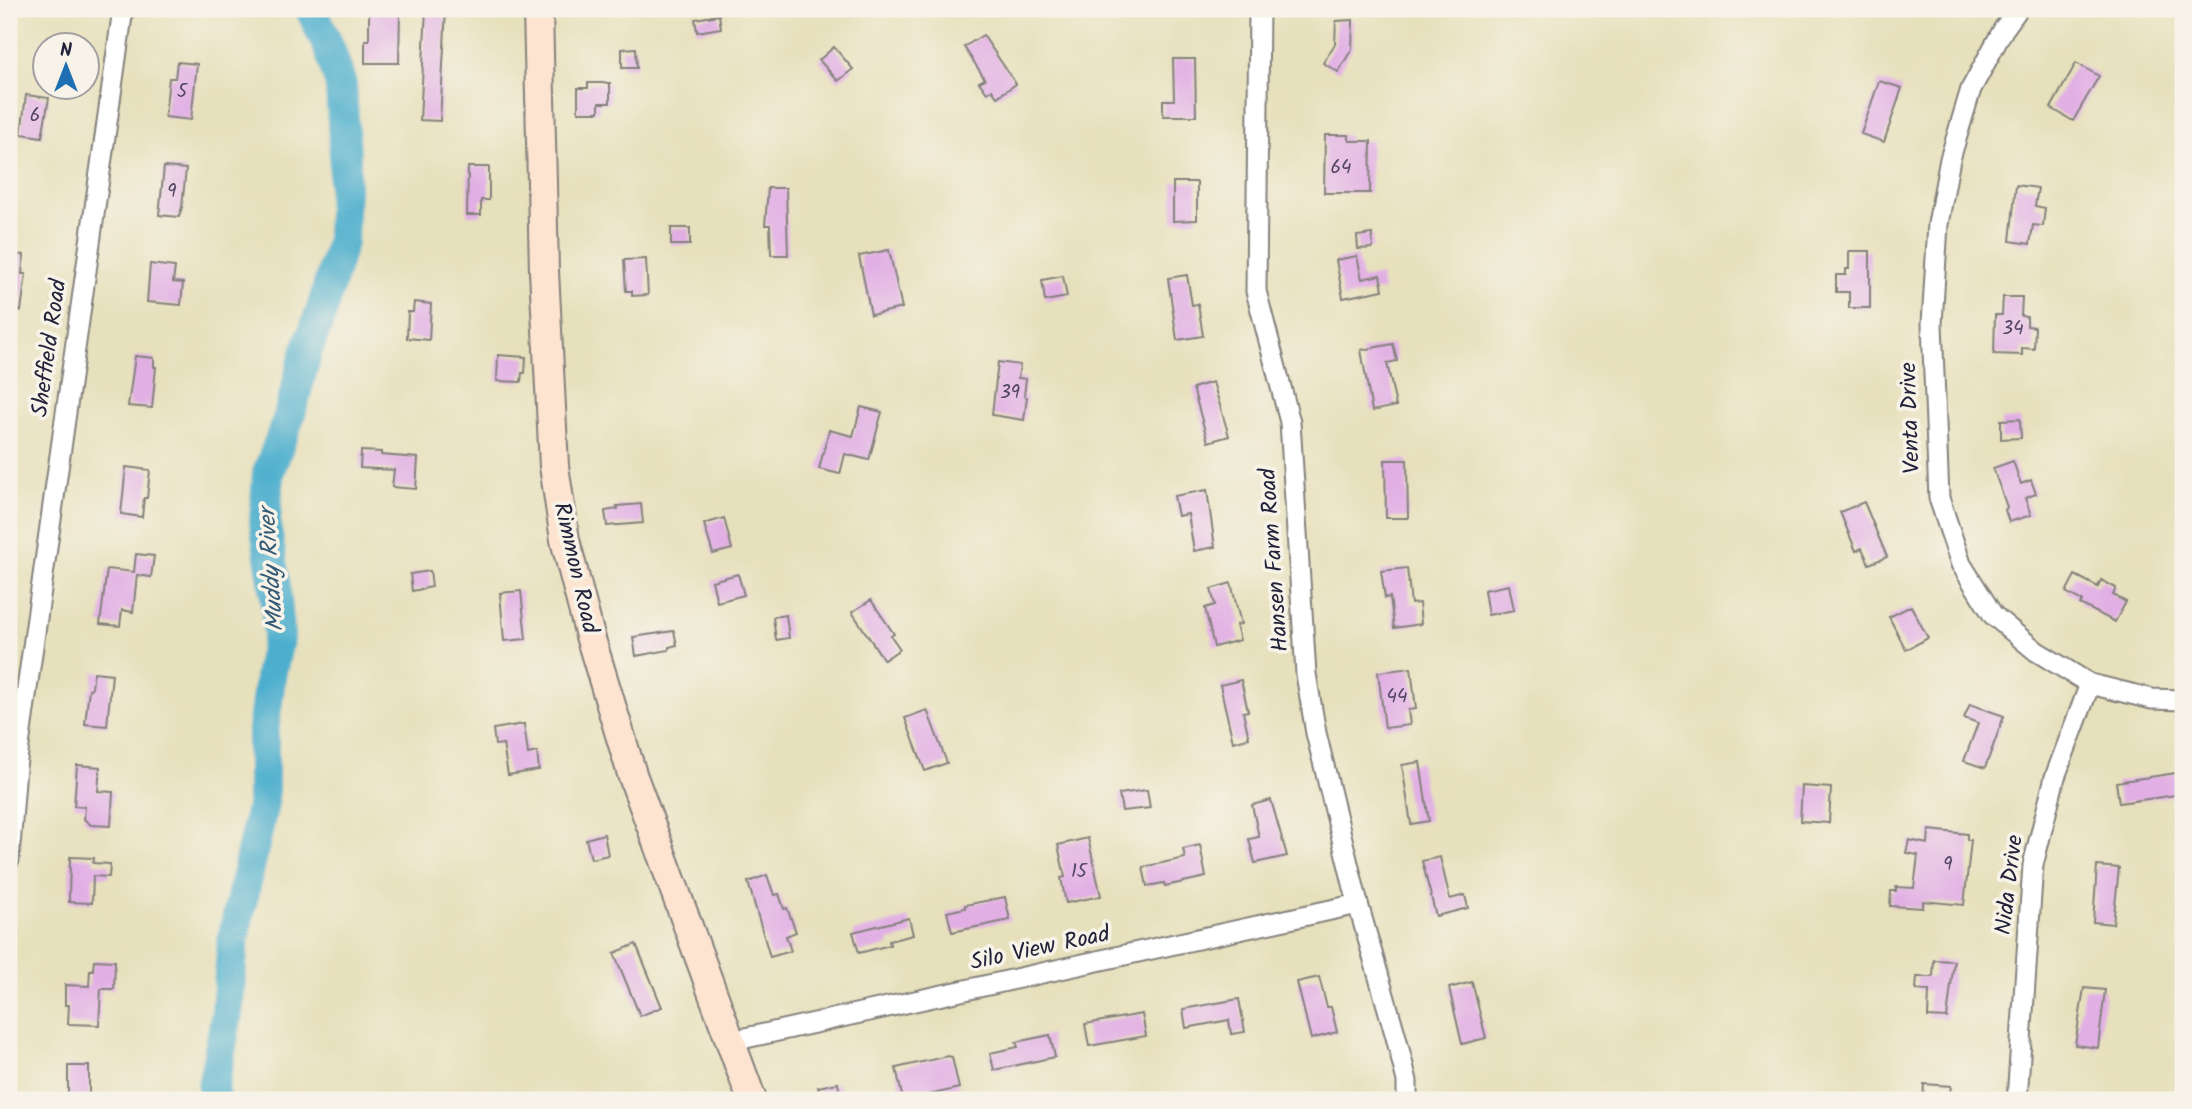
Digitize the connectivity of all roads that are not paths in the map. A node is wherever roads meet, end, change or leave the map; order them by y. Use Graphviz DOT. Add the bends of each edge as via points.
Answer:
graph roads {
  1 [pos="123,9"];
  2 [pos="538,9"];
  3 [pos="1259,9"];
  4 [pos="2018,9"];
  5 [pos="2090,684"];
  6 [pos="2183,700"];
  7 [pos="9,860"];
  8 [pos="1358,904"];
  9 [pos="732,1041"];
  10 [pos="752,1100"];
  11 [pos="1407,1100"];
  12 [pos="2017,1100"];
  1 -- 7 [label="street, Sheffield Road" via="16,767"];
  2 -- 9 [label="street, Rimmon Road" via="546,312 554,466 565,540 632,774"];
  3 -- 8 [label="street, Hansen Farm Road" via="1256,291 1290,422 1307,674 1316,733"];
  4 -- 5 [label="street, Venta Drive" via="1971,89 1950,159 1938,224 1932,324 1939,498 1961,564 1993,615 2036,651"];
  5 -- 6 [label="street, Venta Drive" via="2152,699"];
  5 -- 12 [label="street, Nida Drive" via="2055,777 2033,865"];
  8 -- 9 [label="street, Silo View Road"];
  8 -- 11 [label="street, Hansen Farm Road" via="1396,1037"];
  9 -- 10 [label="street, Rimmon Road"];
}
